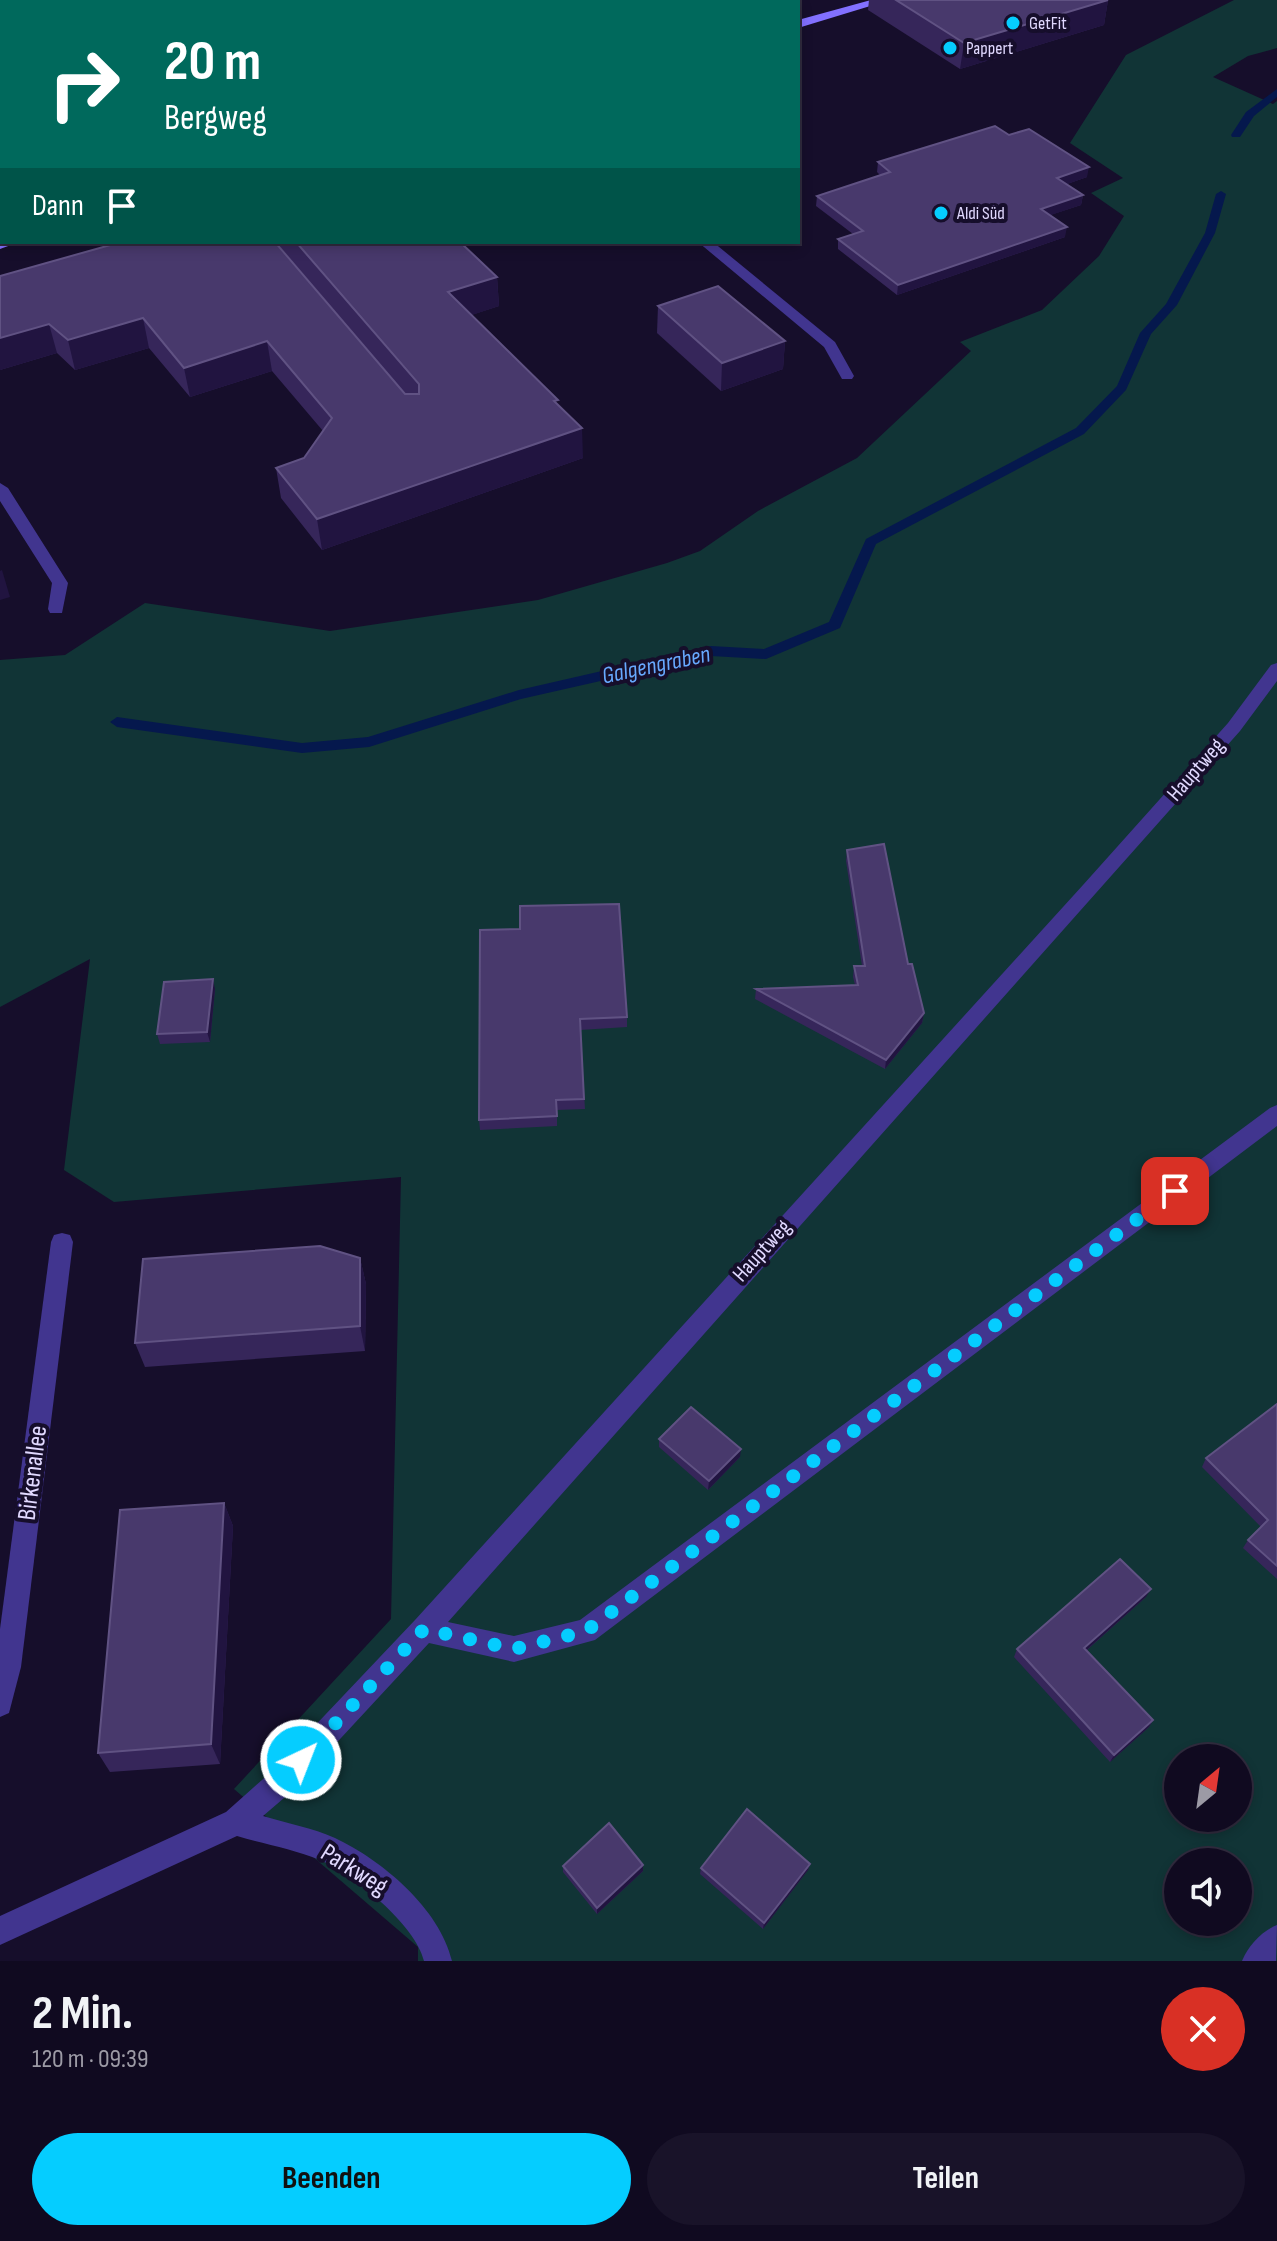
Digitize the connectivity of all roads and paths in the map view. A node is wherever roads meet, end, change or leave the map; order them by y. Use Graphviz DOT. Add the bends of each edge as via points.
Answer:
graph roads {
  1 [pos="884,0"];
  2 [pos="800,23"];
  3 [pos="707,244"];
  4 [pos="847,376"];
  5 [pos="0,488"];
  6 [pos="56,609"];
  7 [pos="1277,669"];
  8 [pos="1277,1114"];
  9 [pos="62,1242"];
  10 [pos="424,1629"];
  11 [pos="4,1668"];
  12 [pos="0,1704"];
  13 [pos="236,1822"];
  14 [pos="0,1931"];
  15 [pos="1277,1939"];
  16 [pos="438,1961"];
  17 [pos="1256,1961"];
  1 -- 2 [label="main road"];
  3 -- 4 [label="street" via="830,345"];
  5 -- 6 [label="street" via="60,583"];
  7 -- 10 [label="street, Hauptweg" via="1234,727 1100,879"];
  8 -- 10 [label="street" via="586,1631 514,1649"];
  9 -- 11 [label="street, Birkenallee"];
  10 -- 13 [label="street, Hauptweg" via="281,1782"];
  11 -- 12 [label="street, Birkenallee"];
  13 -- 14 [label="street, Hauptweg"];
  13 -- 16 [label="street, Parkweg" via="328,1849 392,1892 434,1943"];
  15 -- 17 [label="street"];
}
